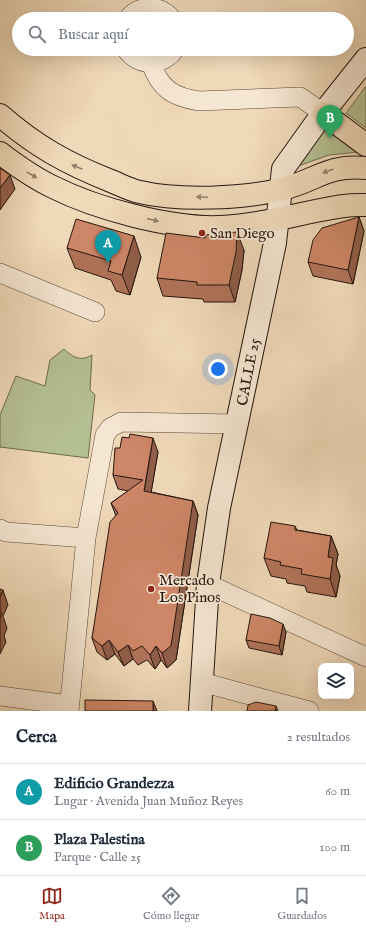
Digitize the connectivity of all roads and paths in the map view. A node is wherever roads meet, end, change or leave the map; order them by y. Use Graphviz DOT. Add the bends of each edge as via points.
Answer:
graph roads {
  1 [pos="137,12"];
  2 [pos="164,12"];
  3 [pos="132,56"];
  4 [pos="169,56"];
  5 [pos="366,59"];
  6 [pos="151,63"];
  7 [pos="323,113"];
  8 [pos="0,115"];
  9 [pos="366,145"];
  10 [pos="0,153"];
  11 [pos="366,168"];
  12 [pos="282,189"];
  13 [pos="366,205"];
  14 [pos="278,219"];
  15 [pos="0,273"];
  16 [pos="95,312"];
  17 [pos="238,424"];
  18 [pos="0,529"];
  19 [pos="86,538"];
  20 [pos="208,584"];
  21 [pos="366,657"];
  22 [pos="201,682"];
  23 [pos="0,696"];
  24 [pos="69,708"];
  25 [pos="200,711"];
  26 [pos="309,711"];
  1 -- 2 [label="street" via="156,8"];
  3 -- 6 [label="street" via="142,62"];
  4 -- 6 [label="street" via="160,62"];
  5 -- 7 [label="street, CALLE 25"];
  6 -- 7 [label="street" via="156,78 166,89 184,99 199,101 300,97"];
  7 -- 9 [label="main road"];
  7 -- 12 [label="street, CALLE 25" via="283,169"];
  12 -- 8 [label="main road, one-way" via="211,198 140,192 64,161 23,136"];
  10 -- 14 [label="main road, one-way" via="54,188 125,213 170,224 220,227"];
  11 -- 12 [label="main road, one-way" via="352,166 332,169"];
  12 -- 14 [label="street, CALLE 25"];
  13 -- 14 [label="main road" via="349,204"];
  14 -- 17 [label="street, CALLE 25"];
  15 -- 16 [label="street"];
  17 -- 19 [label="street" via="121,422 110,428 105,435"];
  17 -- 20 [label="street, CALLE 25" via="220,508"];
  18 -- 19 [label="street" via="6,532"];
  19 -- 24 [label="street"];
  20 -- 21 [label="street"];
  20 -- 22 [label="street, CALLE 25"];
  22 -- 25 [label="street, CALLE 25"];
  22 -- 26 [label="street"];
  23 -- 24 [label="street"];
}
